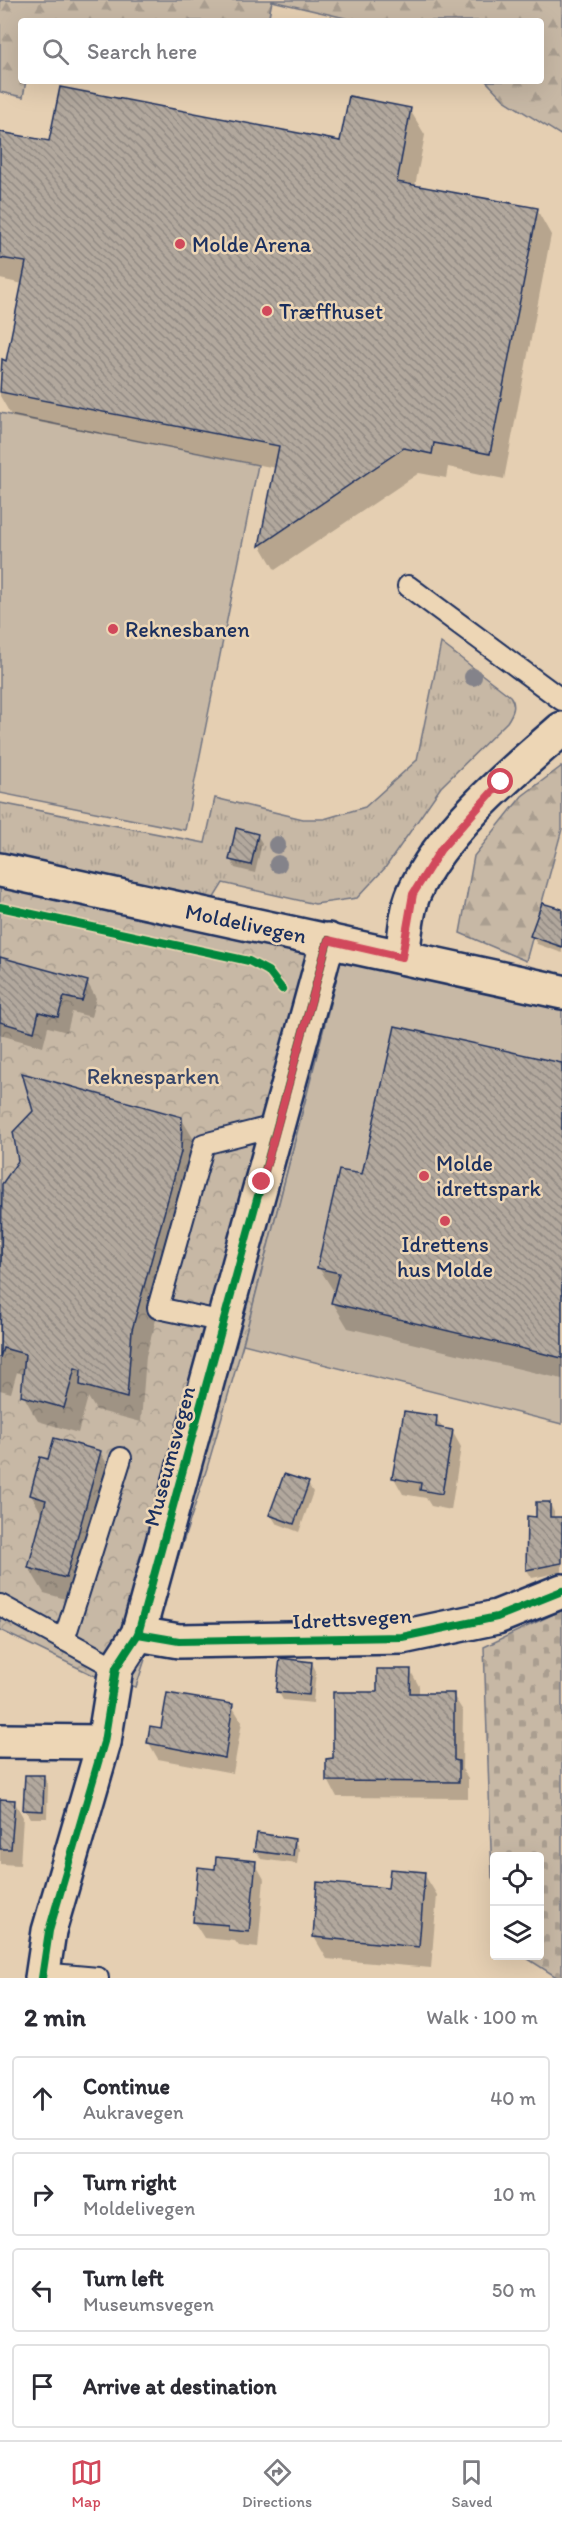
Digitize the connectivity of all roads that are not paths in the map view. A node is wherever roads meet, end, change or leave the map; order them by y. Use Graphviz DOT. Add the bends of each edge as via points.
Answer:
graph roads {
  1 [pos="408,586"];
  2 [pos="562,700"];
  3 [pos="562,729"];
  4 [pos="0,870"];
  5 [pos="328,940"];
  6 [pos="402,957"];
  7 [pos="562,992"];
  8 [pos="278,1125"];
  9 [pos="224,1322"];
  10 [pos="122,1458"];
  11 [pos="562,1591"];
  12 [pos="0,1605"];
  13 [pos="138,1634"];
  14 [pos="64,1640"];
  15 [pos="116,1668"];
  16 [pos="0,1741"];
  17 [pos="104,1742"];
  18 [pos="41,1976"];
  19 [pos="98,1978"];
  1 -- 2 [label="lane"];
  3 -- 6 [label="street" via="501,782 441,849 413,894"];
  4 -- 5 [label="street, Moldelivegen"];
  5 -- 6 [label="street, Moldelivegen"];
  5 -- 8 [label="street, Museumsvegen"];
  6 -- 7 [label="street, Moldelivegen"];
  8 -- 9 [label="street, Museumsvegen"];
  8 -- 9 [label="lane" via="204,1144 158,1308"];
  9 -- 13 [label="street, Museumsvegen"];
  10 -- 14 [label="lane"];
  11 -- 13 [label="street, Idrettsvegen" via="497,1617 402,1637 178,1641"];
  12 -- 14 [label="lane"];
  13 -- 15 [label="street, Museumsvegen"];
  14 -- 15 [label="lane"];
  15 -- 17 [label="street, Museumsvegen"];
  16 -- 17 [label="street"];
  17 -- 18 [label="street, Museumsvegen" via="49,1931"];
  18 -- 19 [label="lane, Museumsvegen"];
}
